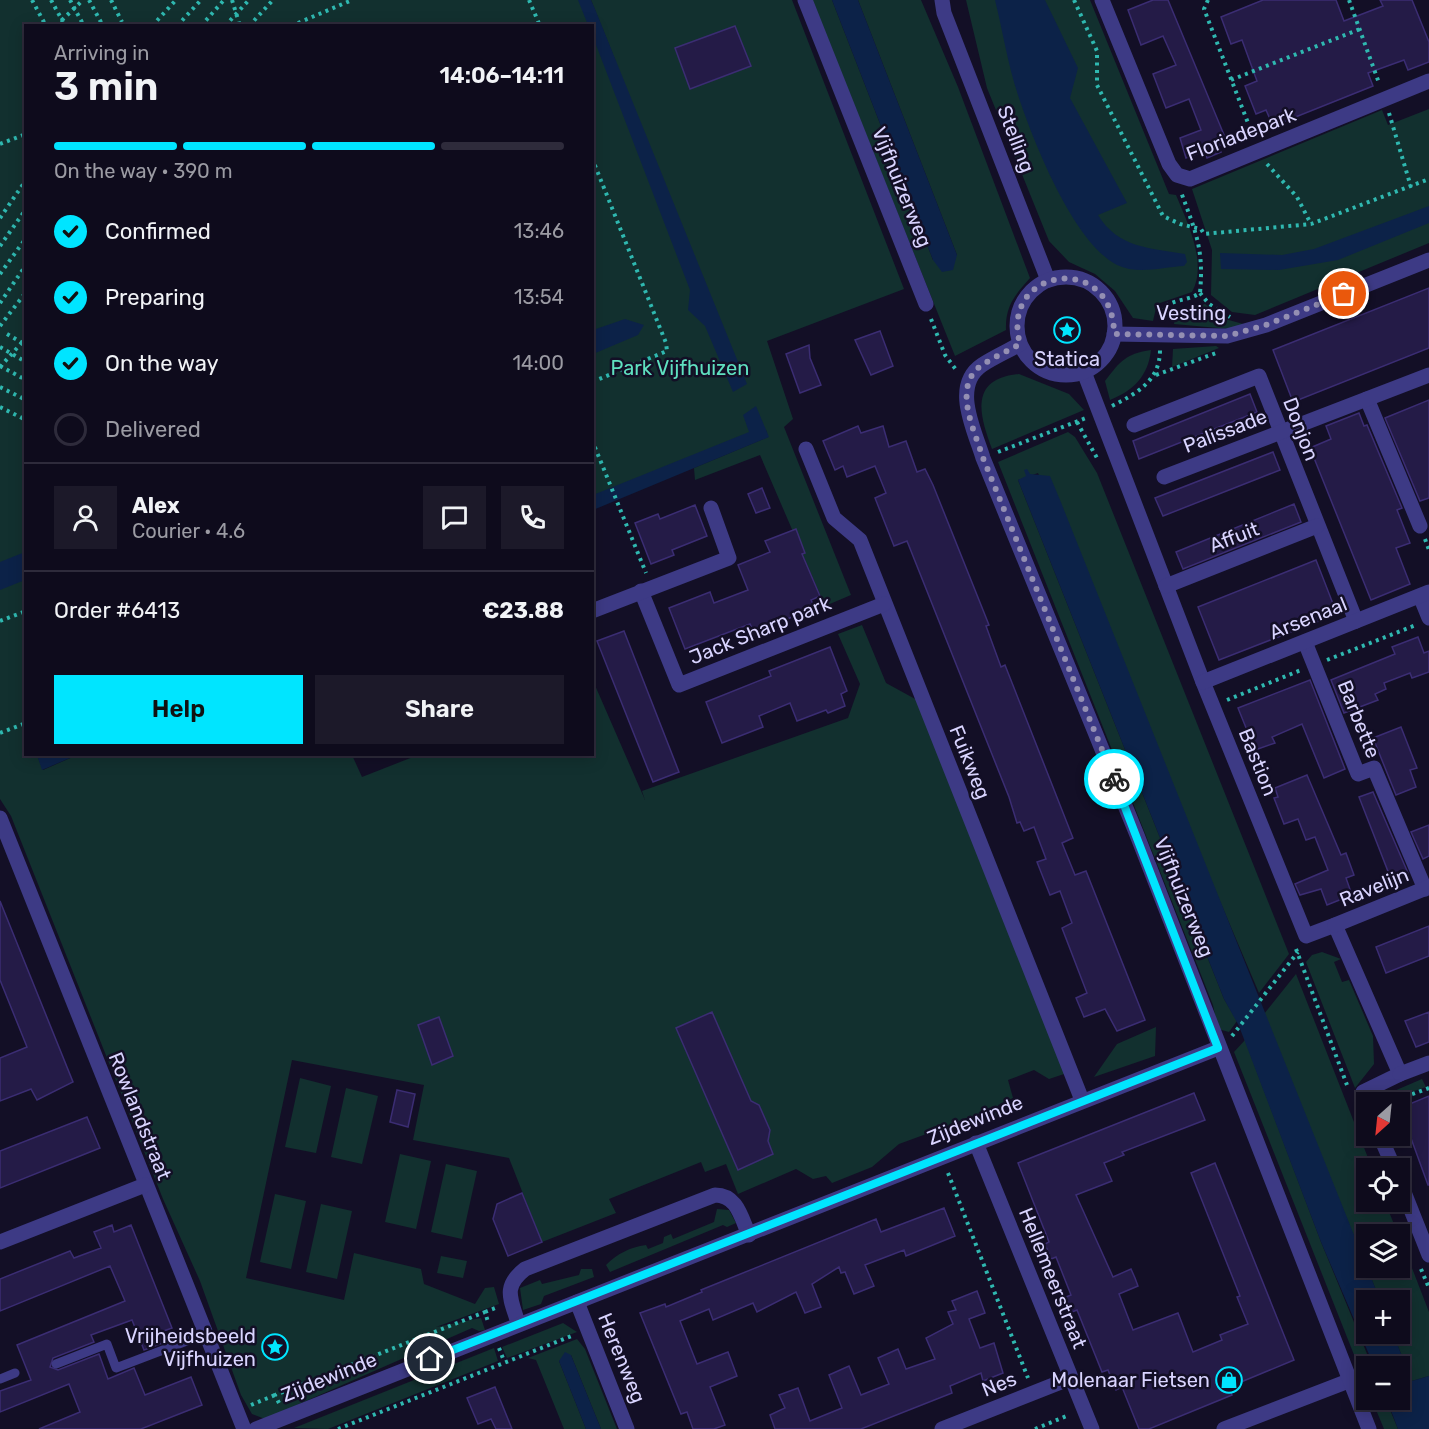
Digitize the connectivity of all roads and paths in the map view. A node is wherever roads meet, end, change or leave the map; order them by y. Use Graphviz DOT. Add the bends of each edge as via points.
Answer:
graph roads {
  1 [pos="32,0"];
  2 [pos="51,0"];
  3 [pos="70,0"];
  4 [pos="82,0"];
  5 [pos="89,0"];
  6 [pos="111,0"];
  7 [pos="176,0"];
  8 [pos="201,0"];
  9 [pos="224,0"];
  10 [pos="232,0"];
  11 [pos="249,0"];
  12 [pos="273,0"];
  13 [pos="352,0"];
  14 [pos="529,0"];
  15 [pos="805,0"];
  16 [pos="934,0"];
  17 [pos="1102,0"];
  18 [pos="1208,0"];
  19 [pos="943,7"];
  20 [pos="74,8"];
  21 [pos="236,14"];
  22 [pos="62,20"];
  23 [pos="122,22"];
  24 [pos="45,24"];
  25 [pos="58,24"];
  26 [pos="63,24"];
  27 [pos="83,24"];
  28 [pos="102,24"];
  29 [pos="155,24"];
  30 [pos="179,24"];
  31 [pos="203,24"];
  32 [pos="227,24"];
  33 [pos="239,24"];
  34 [pos="251,24"];
  35 [pos="296,24"];
  36 [pos="539,24"];
  37 [pos="1360,29"];
  38 [pos="1231,80"];
  39 [pos="1429,81"];
  40 [pos="24,135"];
  41 [pos="0,144"];
  42 [pos="1258,151"];
  43 [pos="594,163"];
  44 [pos="1177,175"];
  45 [pos="24,183"];
  46 [pos="24,212"];
  47 [pos="0,218"];
  48 [pos="1311,224"];
  49 [pos="24,241"];
  50 [pos="0,246"];
  51 [pos="1429,260"];
  52 [pos="24,268"];
  53 [pos="0,274"];
  54 [pos="1048,280"];
  55 [pos="1200,293"];
  56 [pos="24,295"];
  57 [pos="0,303"];
  58 [pos="926,304"];
  59 [pos="1237,321"];
  60 [pos="0,326"];
  61 [pos="7,334"];
  62 [pos="1114,334"];
  63 [pos="1160,334"];
  64 [pos="24,344"];
  65 [pos="1020,344"];
  66 [pos="0,347"];
  67 [pos="11,354"];
  68 [pos="24,361"];
  69 [pos="0,366"];
  70 [pos="1084,372"];
  71 [pos="1429,375"];
  72 [pos="24,379"];
  73 [pos="594,381"];
  74 [pos="971,382"];
  75 [pos="0,387"];
  76 [pos="24,399"];
  77 [pos="1367,399"];
  78 [pos="0,407"];
  79 [pos="1100,412"];
  80 [pos="24,419"];
  81 [pos="1134,425"];
  82 [pos="1279,433"];
  83 [pos="594,445"];
  84 [pos="806,449"];
  85 [pos="983,458"];
  86 [pos="1164,477"];
  87 [pos="711,508"];
  88 [pos="1317,526"];
  89 [pos="1420,526"];
  90 [pos="1166,586"];
  91 [pos="647,589"];
  92 [pos="1425,594"];
  93 [pos="884,604"];
  94 [pos="594,610"];
  95 [pos="24,612"];
  96 [pos="1429,618"];
  97 [pos="0,621"];
  98 [pos="1356,621"];
  99 [pos="1305,642"];
  100 [pos="1203,682"];
  101 [pos="24,724"];
  102 [pos="0,733"];
  103 [pos="0,818"];
  104 [pos="1427,888"];
  105 [pos="1335,925"];
  106 [pos="1298,952"];
  107 [pos="1231,1037"];
  108 [pos="1218,1048"];
  109 [pos="1429,1063"];
  110 [pos="1400,1074"];
  111 [pos="1429,1088"];
  112 [pos="1363,1092"];
  113 [pos="1410,1095"];
  114 [pos="1082,1100"];
  115 [pos="976,1143"];
  116 [pos="942,1156"];
  117 [pos="145,1185"];
  118 [pos="1410,1207"];
  119 [pos="749,1234"];
  120 [pos="0,1242"];
  121 [pos="1429,1255"];
  122 [pos="577,1302"];
  123 [pos="518,1323"];
  124 [pos="588,1330"];
  125 [pos="206,1334"];
  126 [pos="56,1364"];
  127 [pos="15,1373"];
  128 [pos="1071,1378"];
  129 [pos="0,1379"];
  130 [pos="1351,1380"];
  131 [pos="1034,1393"];
  132 [pos="275,1395"];
  133 [pos="237,1410"];
  134 [pos="1083,1410"];
  135 [pos="244,1429"];
  136 [pos="256,1429"];
  137 [pos="338,1429"];
  138 [pos="627,1429"];
  139 [pos="942,1429"];
  140 [pos="1035,1429"];
  141 [pos="1092,1429"];
  142 [pos="1224,1429"];
  143 [pos="1369,1429"];
  1 -- 24 [label="path"];
  2 -- 22 [label="path"];
  3 -- 20 [label="path"];
  4 -- 20 [label="path"];
  5 -- 28 [label="path"];
  6 -- 23 [label="path"];
  7 -- 29 [label="path"];
  8 -- 30 [label="path"];
  9 -- 31 [label="path"];
  10 -- 21 [label="path"];
  11 -- 21 [label="path"];
  12 -- 34 [label="path"];
  13 -- 35 [label="path"];
  14 -- 36 [label="path"];
  15 -- 58 [label="street, Vijfhuizerweg"];
  16 -- 19 [label="street, Stelling"];
  17 -- 44 [label="street, Floriadepark" via="1169,164"];
  18 -- 38 [label="path" via="1204,9"];
  19 -- 54 [label="street, Stelling"];
  20 -- 22 [label="path"];
  20 -- 27 [label="path"];
  21 -- 32 [label="path"];
  21 -- 33 [label="path"];
  22 -- 25 [label="path"];
  22 -- 26 [label="path"];
  37 -- 38 [label="path"];
  38 -- 42 [label="path"];
  39 -- 42 [label="street, Floriadepark"];
  40 -- 41 [label="path"];
  42 -- 44 [label="street, Floriadepark" via="1190,179"];
  42 -- 48 [label="path" via="1297,197"];
  43 -- 73 [label="path" via="667,351"];
  44 -- 55 [label="path" via="1201,249"];
  45 -- 47 [label="path"];
  46 -- 50 [label="path"];
  49 -- 53 [label="path"];
  51 -- 63 [label="street, Vesting" via="1266,325 1227,336"];
  52 -- 57 [label="path"];
  54 -- 62 [label="street" via="1077,279 1096,289 1110,306"];
  54 -- 65 [label="street" via="1021,306 1017,319"];
  55 -- 59 [label="path, Vesting" via="1221,313"];
  55 -- 63 [label="path" via="1162,309"];
  56 -- 60 [label="path"];
  58 -- 74 [label="path" via="945,355"];
  61 -- 64 [label="path"];
  62 -- 63 [label="street, Vesting"];
  62 -- 70 [label="street" via="1099,363"];
  63 -- 79 [label="path" via="1155,376 1137,393"];
  64 -- 67 [label="path"];
  65 -- 70 [label="street" via="1040,368 1054,374"];
  65 -- 74 [label="street" via="981,365"];
  66 -- 67 [label="path"];
  67 -- 68 [label="path"];
  67 -- 69 [label="path"];
  69 -- 72 [label="path"];
  70 -- 79 [label="street, Bastion"];
  71 -- 77 [label="street, Palissade"];
  74 -- 85 [label="street, Vijfhuizerweg" via="966,403"];
  75 -- 76 [label="path"];
  77 -- 82 [label="street, Palissade"];
  77 -- 89 [label="street"];
  78 -- 80 [label="path"];
  79 -- 85 [label="path"];
  79 -- 90 [label="street, Bastion"];
  81 -- 82 [label="street, Donjon" via="1259,376"];
  82 -- 86 [label="street, Palissade"];
  82 -- 88 [label="street, Donjon"];
  83 -- 91 [label="path"];
  84 -- 93 [label="street, Fuikweg" via="834,518 860,540"];
  85 -- 108 [label="street, Vijfhuizerweg" via="1141,846"];
  87 -- 91 [label="street" via="729,558"];
  88 -- 90 [label="street, Affuit"];
  88 -- 98 [label="street, Donjon"];
  90 -- 100 [label="street, Bastion"];
  91 -- 93 [label="street, Jack Sharp park" via="679,686"];
  91 -- 94 [label="street"];
  92 -- 96 [label="street"];
  92 -- 98 [label="street, Arsenaal"];
  93 -- 114 [label="street, Fuikweg"];
  95 -- 97 [label="path"];
  98 -- 99 [label="street, Arsenaal"];
  99 -- 100 [label="street, Arsenaal"];
  99 -- 104 [label="street, Barbette" via="1358,774 1374,768"];
  100 -- 105 [label="street, Bastion" via="1306,936"];
  101 -- 102 [label="path"];
  103 -- 117 [label="street, Rowlandstraat"];
  104 -- 105 [label="street, Ravelijn"];
  105 -- 110 [label="street"];
  106 -- 107 [label="path"];
  108 -- 114 [label="street, Zijdewinde"];
  108 -- 130 [label="street, Vijfhuizerweg"];
  109 -- 110 [label="street"];
  110 -- 112 [label="street"];
  111 -- 113 [label="path"];
  114 -- 115 [label="street, Zijdewinde"];
  115 -- 116 [label="street, Zijdewinde"];
  115 -- 128 [label="street, Hellemeerstraat"];
  116 -- 119 [label="street, Zijdewinde"];
  116 -- 131 [label="path"];
  117 -- 120 [label="street"];
  117 -- 125 [label="street, Rowlandstraat"];
  118 -- 121 [label="street"];
  119 -- 122 [label="street, Zijdewinde"];
  119 -- 123 [label="street" via="733,1200 715,1195 525,1269 508,1290"];
  122 -- 123 [label="street, Zijdewinde"];
  122 -- 124 [label="street, Herenweg"];
  123 -- 136 [label="street, Zijdewinde"];
  124 -- 137 [label="path"];
  124 -- 138 [label="street, Herenweg"];
  125 -- 126 [label="lane" via="116,1368 107,1344"];
  125 -- 133 [label="street, Rowlandstraat"];
  127 -- 129 [label="lane"];
  128 -- 131 [label="street, Nes"];
  128 -- 134 [label="street, Hellemeerstraat"];
  130 -- 142 [label="street"];
  130 -- 143 [label="street, Vijfhuizerweg"];
  131 -- 139 [label="street, Nes"];
  132 -- 133 [label="path"];
  133 -- 135 [label="street, Rowlandstraat"];
  134 -- 140 [label="path"];
  134 -- 141 [label="street, Hellemeerstraat"];
}
